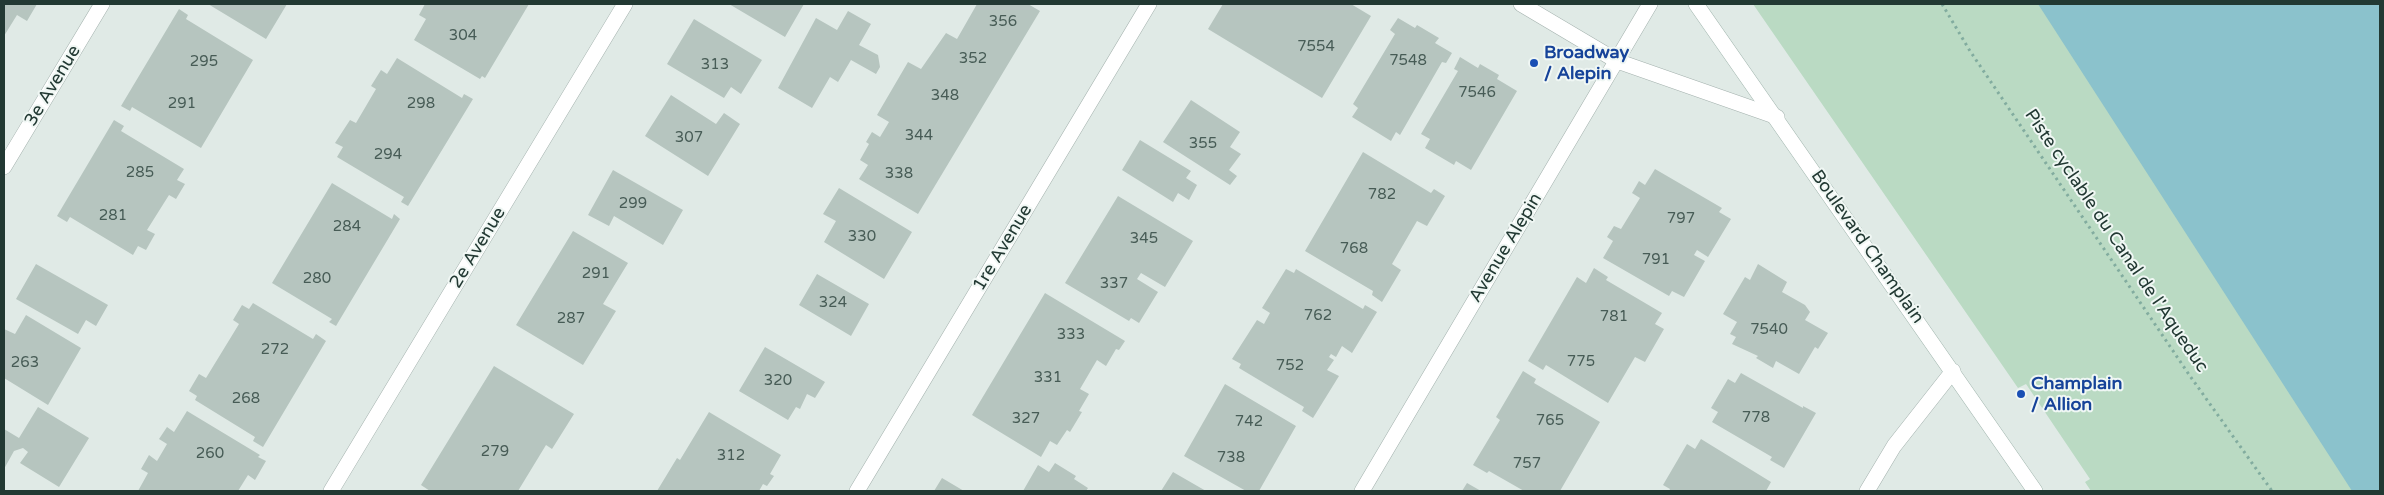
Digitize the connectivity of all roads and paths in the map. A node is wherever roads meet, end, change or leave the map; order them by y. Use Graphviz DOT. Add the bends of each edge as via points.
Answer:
graph roads {
  1 [pos="102,4"];
  2 [pos="625,4"];
  3 [pos="1149,4"];
  4 [pos="1521,4"];
  5 [pos="1650,4"];
  6 [pos="1696,4"];
  7 [pos="1942,4"];
  8 [pos="1617,61"];
  9 [pos="1777,117"];
  10 [pos="4,168"];
  11 [pos="1953,371"];
  12 [pos="331,491"];
  13 [pos="857,491"];
  14 [pos="1362,491"];
  15 [pos="1868,491"];
  16 [pos="2036,491"];
  17 [pos="2272,491"];
  1 -- 10 [label="street, 3e Avenue"];
  2 -- 12 [label="street, 2e Avenue"];
  3 -- 13 [label="street, 1re Avenue"];
  4 -- 8 [label="street"];
  5 -- 8 [label="street, Avenue Alepin"];
  6 -- 9 [label="street, Boulevard Champlain"];
  7 -- 17 [label="path, Piste cyclable du Canal de l'Aqueduc" via="2190,376"];
  8 -- 9 [label="street"];
  8 -- 14 [label="street, Avenue Alepin"];
  9 -- 11 [label="street, Boulevard Champlain"];
  11 -- 15 [label="street" via="1894,446"];
  11 -- 16 [label="street, Boulevard Champlain"];
}
